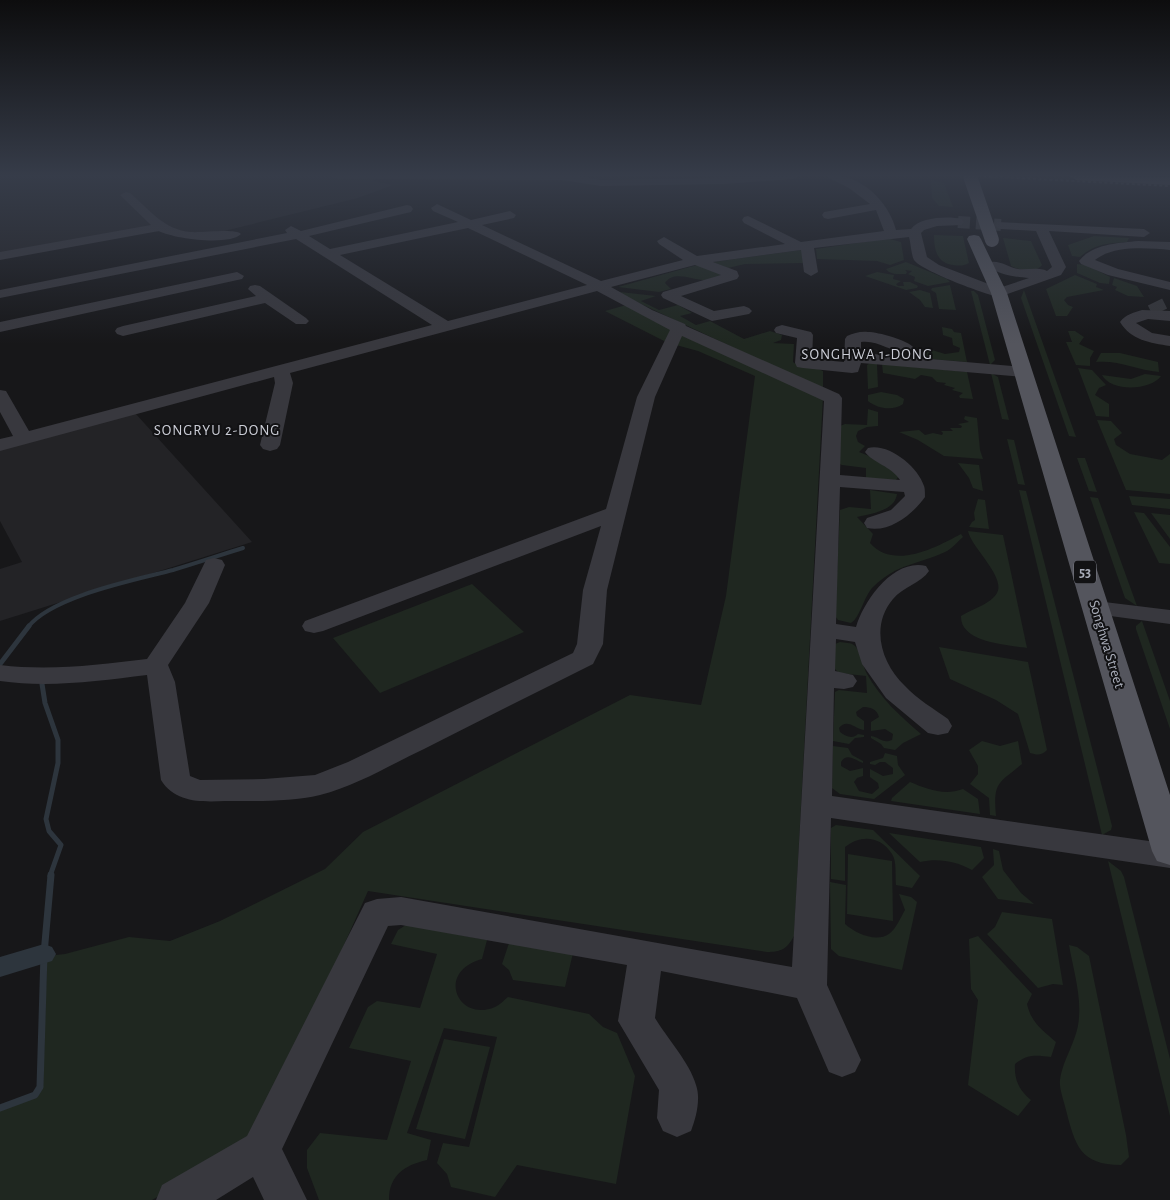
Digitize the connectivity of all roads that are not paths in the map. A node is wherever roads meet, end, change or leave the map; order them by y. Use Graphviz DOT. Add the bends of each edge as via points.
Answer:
graph roads {
  1 [pos="135,232"];
  2 [pos="175,232"];
  3 [pos="234,232"];
  4 [pos="292,232"];
  5 [pos="310,232"];
  6 [pos="432,232"];
  7 [pos="487,232"];
  8 [pos="773,232"];
  9 [pos="970,232"];
  10 [pos="989,232"];
  11 [pos="1043,232"];
  12 [pos="1122,232"];
  13 [pos="915,233"];
  14 [pos="891,234"];
  15 [pos="298,235"];
  16 [pos="1170,235"];
  17 [pos="664,242"];
  18 [pos="803,246"];
  19 [pos="1170,246"];
  20 [pos="205,253"];
  21 [pos="328,254"];
  22 [pos="0,256"];
  23 [pos="697,260"];
  24 [pos="1086,261"];
  25 [pos="1057,263"];
  26 [pos="991,265"];
  27 [pos="929,266"];
  28 [pos="811,272"];
  29 [pos="237,276"];
  30 [pos="1143,280"];
  31 [pos="45,285"];
  32 [pos="598,286"];
  33 [pos="1170,286"];
  34 [pos="999,293"];
  35 [pos="0,294"];
  36 [pos="268,298"];
  37 [pos="1159,307"];
  38 [pos="744,311"];
  39 [pos="69,313"];
  40 [pos="300,321"];
  41 [pos="0,327"];
  42 [pos="446,327"];
  43 [pos="679,327"];
  44 [pos="782,330"];
  45 [pos="123,332"];
  46 [pos="1170,340"];
  47 [pos="906,348"];
  48 [pos="853,357"];
  49 [pos="836,366"];
  50 [pos="281,370"];
  51 [pos="1023,372"];
  52 [pos="0,395"];
  53 [pos="832,398"];
  54 [pos="24,439"];
  55 [pos="0,445"];
  56 [pos="270,445"];
  57 [pos="875,452"];
  58 [pos="830,480"];
  59 [pos="915,487"];
  60 [pos="615,513"];
  61 [pos="874,522"];
  62 [pos="214,565"];
  63 [pos="918,571"];
  64 [pos="1096,608"];
  65 [pos="1170,617"];
  66 [pos="314,626"];
  67 [pos="824,630"];
  68 [pos="866,636"];
  69 [pos="155,666"];
  70 [pos="0,672"];
  71 [pos="938,726"];
  72 [pos="816,805"];
  73 [pos="1170,851"];
  74 [pos="1170,856"];
  75 [pos="646,954"];
  76 [pos="809,985"];
  77 [pos="842,1060"];
  78 [pos="677,1118"];
  79 [pos="261,1150"];
  80 [pos="178,1200"];
  81 [pos="286,1200"];
  1 -- 22 [label="street"];
  2 -- 3 [label="street"];
  4 -- 15 [label="street"];
  5 -- 15 [label="street"];
  6 -- 21 [label="street"];
  7 -- 32 [label="street"];
  8 -- 18 [label="street"];
  9 -- 26 [label="main road, Songhwa Street / 53"];
  10 -- 26 [label="main road, Songhwa Street / 53, bridge"];
  11 -- 25 [label="street"];
  12 -- 16 [label="street"];
  13 -- 14 [label="street"];
  13 -- 27 [label="street" via="920,258"];
  14 -- 18 [label="street"];
  15 -- 20 [label="street"];
  15 -- 21 [label="street"];
  17 -- 23 [label="street"];
  18 -- 23 [label="street"];
  18 -- 28 [label="street" via="807,248"];
  19 -- 24 [label="street" via="1124,246 1098,252"];
  20 -- 29 [label="street"];
  20 -- 31 [label="street"];
  21 -- 42 [label="street"];
  23 -- 32 [label="street"];
  23 -- 38 [label="street" via="732,276 668,295 712,316"];
  24 -- 25 [label="street"];
  24 -- 30 [label="street"];
  25 -- 26 [label="street" via="1037,273 1021,274"];
  25 -- 34 [label="street" via="1056,272"];
  26 -- 27 [label="street" via="967,271"];
  26 -- 34 [label="main road, Songhwa Street / 53"];
  27 -- 34 [label="street"];
  29 -- 36 [label="street"];
  29 -- 39 [label="street"];
  30 -- 33 [label="street"];
  30 -- 37 [label="street"];
  31 -- 35 [label="street"];
  31 -- 39 [label="street"];
  32 -- 42 [label="street"];
  32 -- 43 [label="street"];
  34 -- 51 [label="main road, Songhwa Street / 53"];
  36 -- 40 [label="street"];
  36 -- 45 [label="street"];
  37 -- 46 [label="street" via="1136,316 1129,325 1146,336"];
  39 -- 41 [label="street"];
  42 -- 50 [label="street" via="398,343"];
  43 -- 53 [label="street"];
  43 -- 60 [label="street" via="646,397"];
  44 -- 49 [label="street" via="805,335 803,363"];
  47 -- 48 [label="street" via="875,337 857,337 853,339"];
  48 -- 49 [label="street" via="852,368"];
  48 -- 51 [label="street"];
  49 -- 53 [label="street"];
  50 -- 54 [label="street"];
  50 -- 56 [label="street" via="284,383"];
  51 -- 64 [label="main road, Songhwa Street / 53"];
  52 -- 54 [label="street"];
  53 -- 58 [label="street"];
  54 -- 55 [label="street"];
  57 -- 59 [label="street" via="910,475"];
  58 -- 59 [label="street"];
  58 -- 67 [label="street"];
  59 -- 61 [label="street" via="915,497 906,508"];
  60 -- 66 [label="street"];
  60 -- 69 [label="street" via="596,590 590,644 584,658 358,769 318,785 200,791 184,787 176,780 162,682"];
  62 -- 69 [label="street" via="197,603"];
  63 -- 68 [label="street" via="897,582 882,596 872,614"];
  64 -- 65 [label="street"];
  64 -- 73 [label="main road, Songhwa Street / 53"];
  67 -- 68 [label="street"];
  67 -- 72 [label="street" via="833,679"];
  68 -- 71 [label="street" via="875,664 895,692"];
  69 -- 70 [label="street" via="90,674 24,676"];
  72 -- 74 [label="street"];
  72 -- 76 [label="street"];
  75 -- 76 [label="street"];
  75 -- 78 [label="street" via="636,1021 678,1087"];
  75 -- 79 [label="street" via="401,911 377,913"];
  76 -- 77 [label="street"];
  79 -- 80 [label="street"];
  79 -- 81 [label="street"];
}
